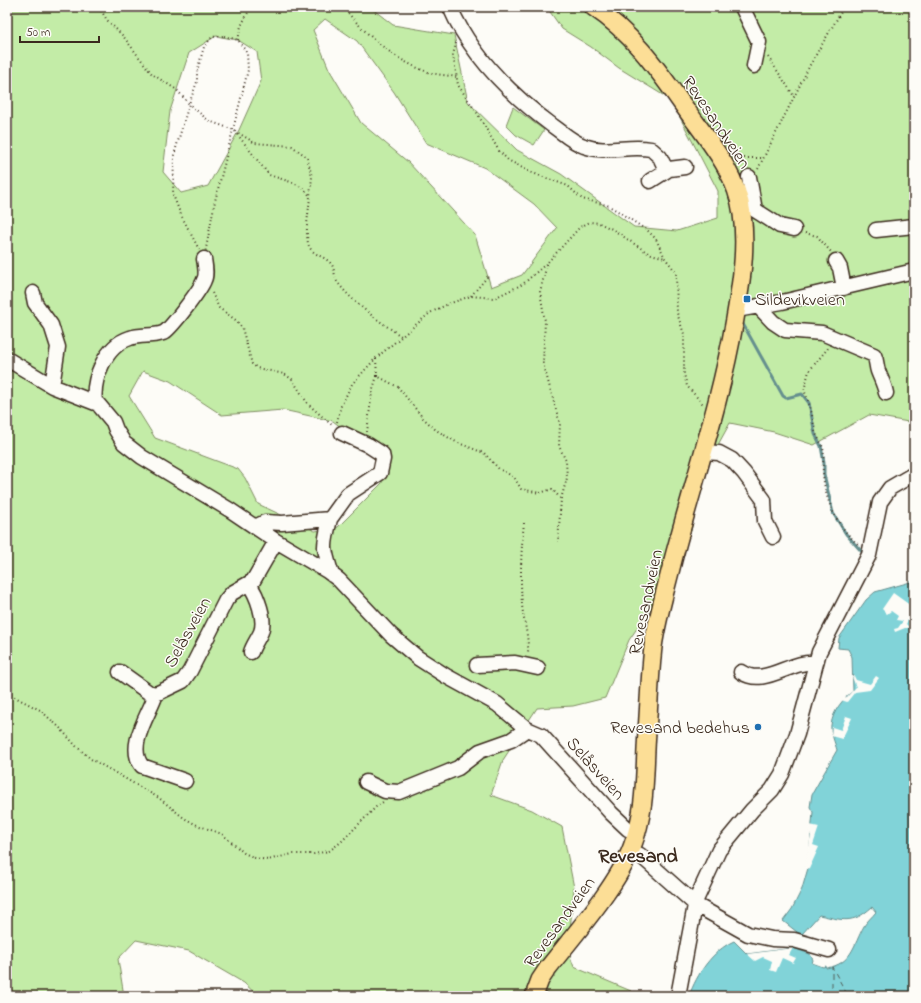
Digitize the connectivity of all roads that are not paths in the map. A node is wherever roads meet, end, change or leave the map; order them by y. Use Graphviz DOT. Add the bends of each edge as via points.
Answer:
graph roads {
  1 [pos="450,7"];
  2 [pos="593,7"];
  3 [pos="742,7"];
  4 [pos="754,66"];
  5 [pos="685,167"];
  6 [pos="666,170"];
  7 [pos="650,181"];
  8 [pos="748,189"];
  9 [pos="914,226"];
  10 [pos="794,229"];
  11 [pos="876,230"];
  12 [pos="204,259"];
  13 [pos="836,261"];
  14 [pos="914,271"];
  15 [pos="844,288"];
  16 [pos="33,293"];
  17 [pos="758,306"];
  18 [pos="737,308"];
  19 [pos="7,359"];
  20 [pos="52,386"];
  21 [pos="886,393"];
  22 [pos="95,403"];
  23 [pos="342,433"];
  24 [pos="703,452"];
  25 [pos="914,474"];
  26 [pos="330,519"];
  27 [pos="254,527"];
  28 [pos="773,537"];
  29 [pos="276,541"];
  30 [pos="332,575"];
  31 [pos="249,584"];
  32 [pos="251,652"];
  33 [pos="816,663"];
  34 [pos="477,664"];
  35 [pos="538,668"];
  36 [pos="120,672"];
  37 [pos="741,672"];
  38 [pos="156,694"];
  39 [pos="528,729"];
  40 [pos="185,782"];
  41 [pos="366,782"];
  42 [pos="637,832"];
  43 [pos="631,851"];
  44 [pos="696,906"];
  45 [pos="829,950"];
  46 [pos="534,996"];
  47 [pos="678,996"];
  1 -- 6 [label="street" via="463,33 494,73 536,113 574,142 595,149 651,149 660,157"];
  2 -- 8 [label="main road, Revesandveien" via="607,16 637,44 723,161 736,186"];
  3 -- 4 [label="street" via="759,42"];
  5 -- 6 [label="street"];
  6 -- 7 [label="street"];
  8 -- 10 [label="street" via="755,210 780,226"];
  8 -- 18 [label="main road, Revesandveien"];
  9 -- 11 [label="street"];
  12 -- 22 [label="street" via="205,279 168,330 151,336 132,337 112,349 95,382"];
  13 -- 15 [label="street"];
  14 -- 15 [label="street"];
  15 -- 17 [label="street"];
  16 -- 20 [label="street" via="36,303 51,325 58,347"];
  17 -- 18 [label="street"];
  17 -- 21 [label="street" via="785,330 822,333 874,355 884,380"];
  18 -- 24 [label="main road, Revesandveien"];
  19 -- 20 [label="street, Selåsveien"];
  20 -- 22 [label="street, Selåsveien"];
  22 -- 27 [label="street, Selåsveien" via="110,417 120,437 130,448"];
  23 -- 26 [label="street" via="368,445 382,455 381,471 348,494"];
  24 -- 28 [label="street" via="719,453 732,460 744,473 764,500 765,521"];
  24 -- 42 [label="main road, Revesandveien" via="653,647 646,785"];
  25 -- 33 [label="street" via="901,480 884,495 877,513 870,552 819,652"];
  26 -- 27 [label="street" via="265,522"];
  26 -- 30 [label="street" via="324,554"];
  27 -- 29 [label="street, Selåsveien"];
  29 -- 30 [label="street, Selåsveien"];
  29 -- 31 [label="street, Selåsveien" via="259,572"];
  30 -- 39 [label="street, Selåsveien" via="391,635 418,658 497,704"];
  31 -- 32 [label="street" via="259,605 262,625"];
  31 -- 38 [label="street, Selåsveien" via="232,593 226,600 199,656 183,681"];
  33 -- 37 [label="street" via="752,678"];
  33 -- 44 [label="street" via="797,734 782,774 772,790 752,810 720,850 701,888"];
  34 -- 35 [label="street" via="515,663"];
  36 -- 38 [label="street" via="148,692"];
  38 -- 40 [label="street" via="137,742 139,762 150,770"];
  39 -- 41 [label="street" via="511,740 480,751 458,768 399,792 385,792"];
  39 -- 42 [label="street, Selåsveien" via="541,735 628,830"];
  42 -- 43 [label="main road, Revesandveien"];
  43 -- 44 [label="street" via="640,855"];
  43 -- 46 [label="main road, Revesandveien" via="602,898 540,980"];
  44 -- 45 [label="street" via="759,938 794,940"];
  44 -- 47 [label="street"];
}
